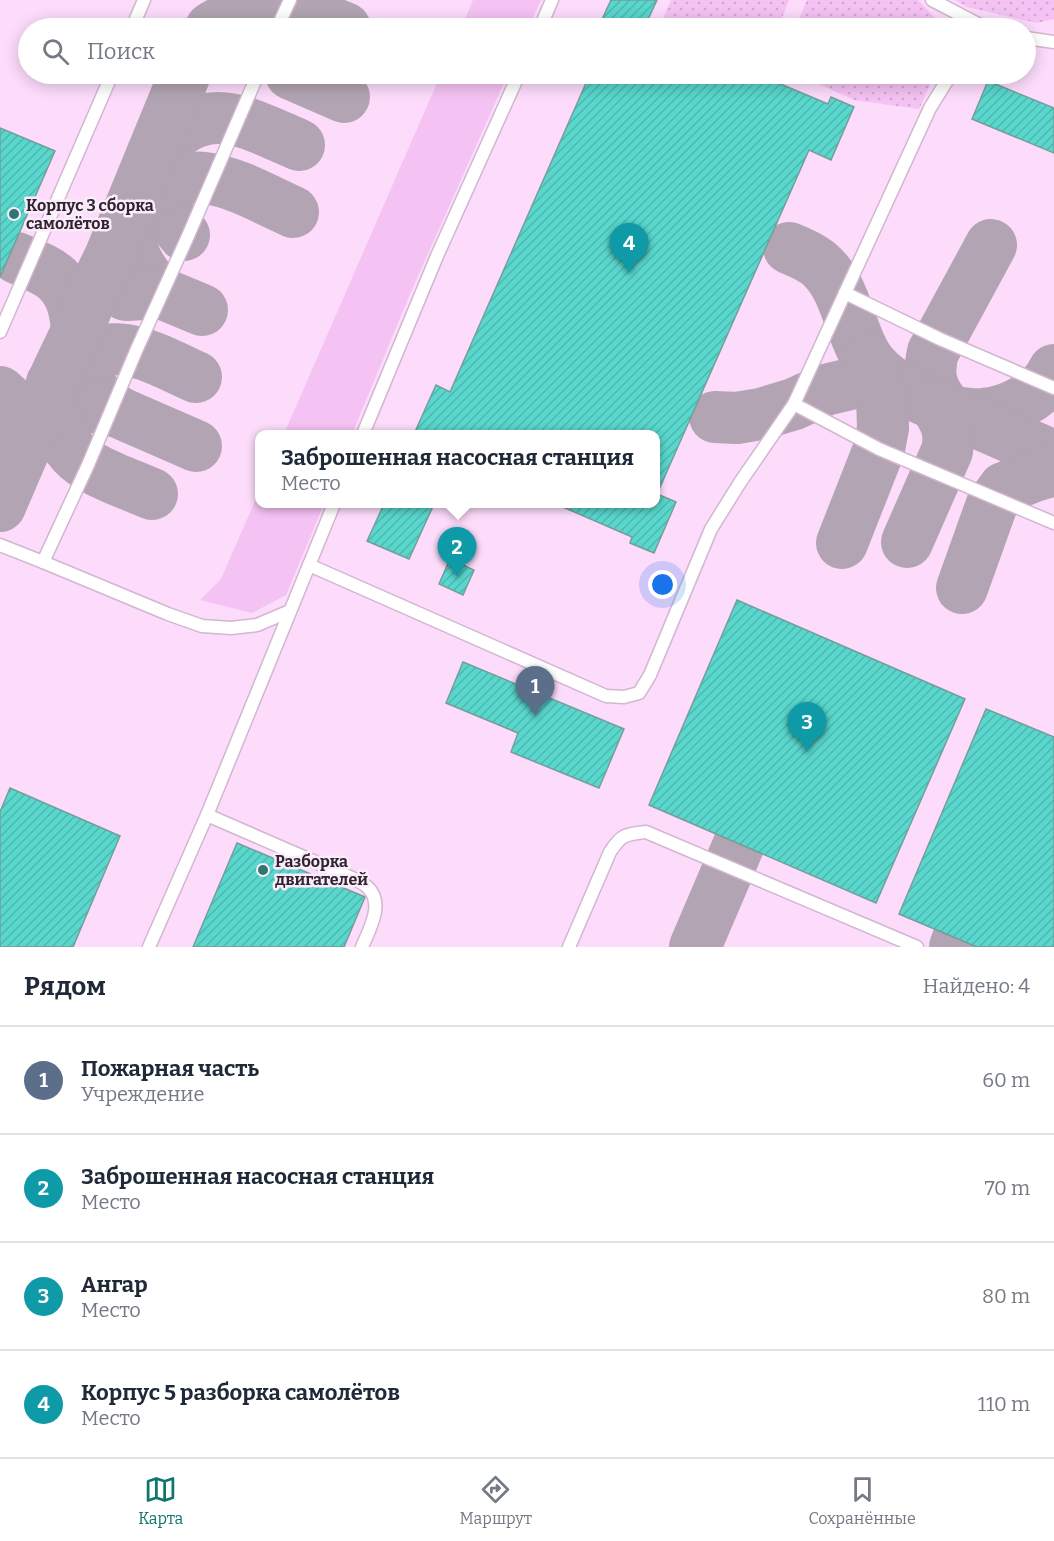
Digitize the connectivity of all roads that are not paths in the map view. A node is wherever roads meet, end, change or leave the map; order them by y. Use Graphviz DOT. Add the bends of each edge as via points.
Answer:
graph roads {
  1 [pos="144,0"];
  2 [pos="290,0"];
  3 [pos="552,0"];
  4 [pos="932,0"];
  5 [pos="136,18"];
  6 [pos="282,18"];
  7 [pos="544,18"];
  8 [pos="966,18"];
  9 [pos="1036,39"];
  10 [pos="1054,42"];
  11 [pos="108,84"];
  12 [pos="254,84"];
  13 [pos="514,84"];
  14 [pos="945,84"];
  15 [pos="845,293"];
  16 [pos="0,332"];
  17 [pos="1054,388"];
  18 [pos="794,404"];
  19 [pos="365,430"];
  20 [pos="332,508"];
  21 [pos="1053,522"];
  22 [pos="0,545"];
  23 [pos="43,562"];
  24 [pos="309,565"];
  25 [pos="290,611"];
  26 [pos="207,814"];
  27 [pos="148,947"];
  28 [pos="362,947"];
  29 [pos="569,947"];
  30 [pos="917,947"];
  1 -- 5 [label="lane"];
  2 -- 6 [label="lane"];
  3 -- 7 [label="lane"];
  4 -- 8 [label="lane"];
  9 -- 10 [label="lane"];
  11 -- 16 [label="lane"];
  12 -- 23 [label="lane"];
  13 -- 19 [label="lane"];
  14 -- 15 [label="lane" via="930,108"];
  15 -- 17 [label="lane"];
  15 -- 18 [label="lane"];
  18 -- 21 [label="lane" via="879,448"];
  18 -- 24 [label="lane" via="711,529 639,693 606,696"];
  20 -- 24 [label="lane"];
  22 -- 23 [label="lane"];
  23 -- 25 [label="lane" via="202,626 257,625"];
  24 -- 25 [label="lane"];
  25 -- 26 [label="lane"];
  26 -- 27 [label="lane"];
  26 -- 28 [label="lane" via="366,885 376,904"];
  29 -- 30 [label="lane" via="618,840 624,835 646,832"];
}
